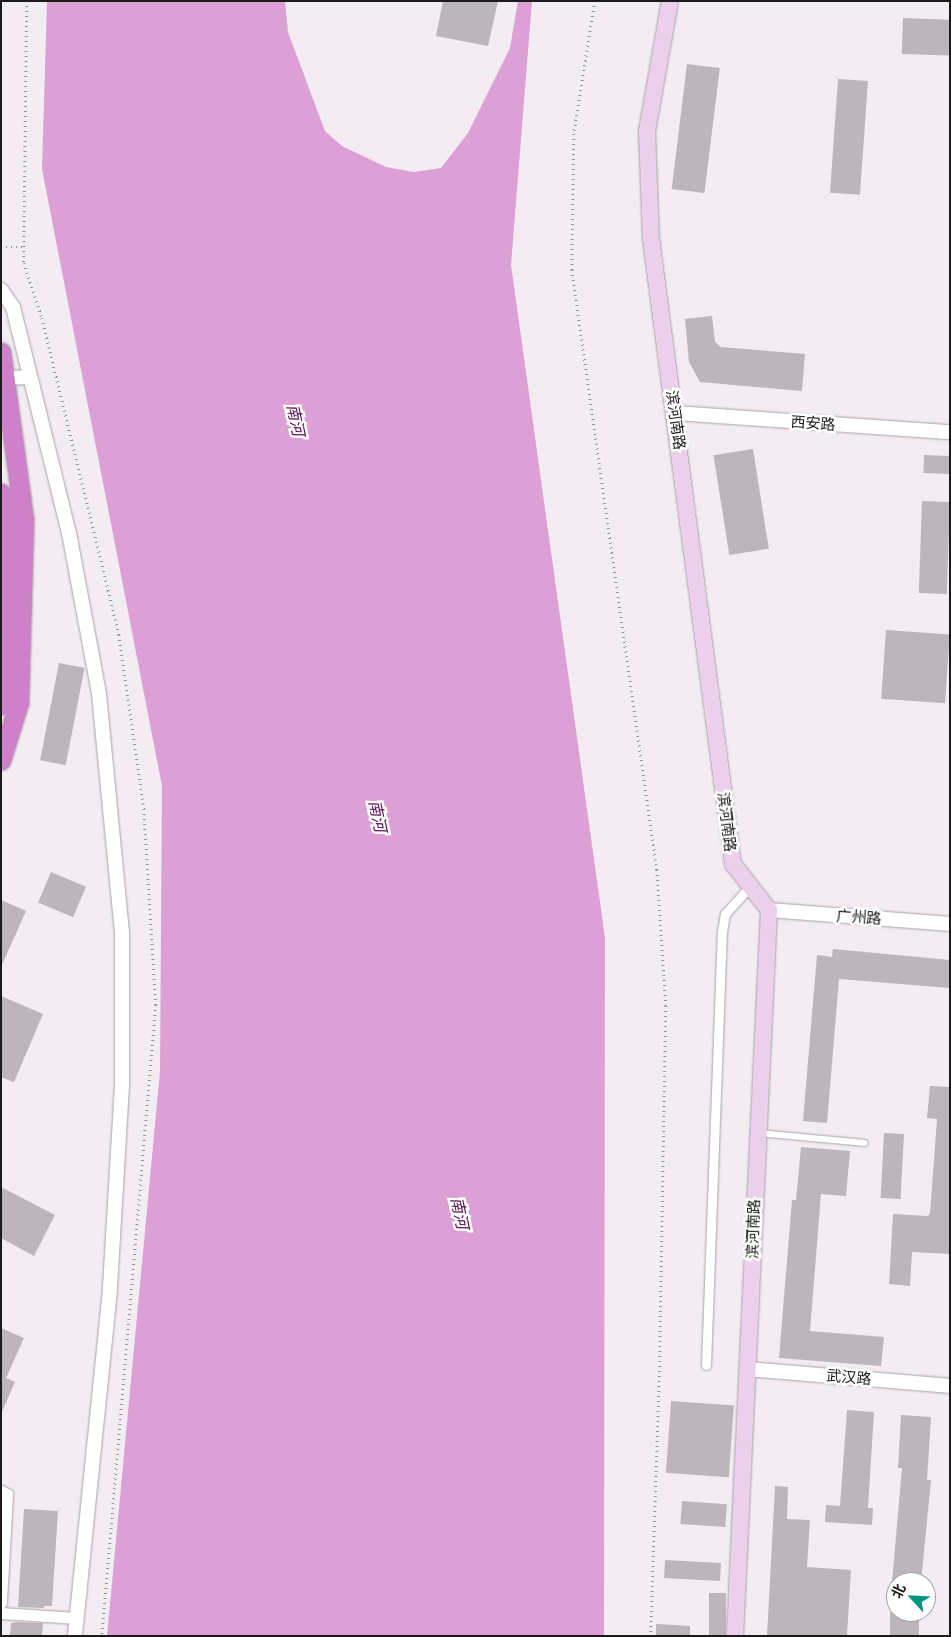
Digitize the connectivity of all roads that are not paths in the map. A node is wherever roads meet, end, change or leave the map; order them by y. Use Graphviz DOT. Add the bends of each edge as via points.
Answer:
graph roads {
  1 [pos="670,1"];
  2 [pos="1,290"];
  3 [pos="1,352"];
  4 [pos="30,377"];
  5 [pos="5,378"];
  6 [pos="675,413"];
  7 [pos="950,432"];
  8 [pos="1,493"];
  9 [pos="1,705"];
  10 [pos="1,760"];
  11 [pos="750,886"];
  12 [pos="769,910"];
  13 [pos="950,924"];
  14 [pos="757,1133"];
  15 [pos="865,1143"];
  16 [pos="706,1366"];
  17 [pos="748,1369"];
  18 [pos="950,1386"];
  19 [pos="1,1491"];
  20 [pos="1,1603"];
  21 [pos="1,1613"];
  22 [pos="77,1618"];
  23 [pos="75,1636"];
  24 [pos="735,1636"];
  1 -- 6 [label="main road, 滨河南路" via="647,131 651,239"];
  2 -- 4 [label="street" via="13,307"];
  3 -- 5 [label="highway"];
  4 -- 5 [label="street"];
  4 -- 22 [label="street" via="69,533 99,694 122,932 122,1085 110,1290"];
  5 -- 10 [label="highway" via="24,520 19,702"];
  6 -- 7 [label="street, 西安路"];
  6 -- 11 [label="main road, 滨河南路" via="733,864"];
  8 -- 9 [label="highway" via="5,524"];
  11 -- 12 [label="main road, 滨河南路"];
  11 -- 16 [label="street" via="725,914 722,932"];
  12 -- 13 [label="street, 广州路"];
  12 -- 14 [label="main road, 滨河南路"];
  14 -- 15 [label="lane"];
  14 -- 17 [label="main road, 滨河南路"];
  17 -- 18 [label="street, 武汉路"];
  17 -- 24 [label="main road, 滨河南路"];
  19 -- 20 [label="street" via="7,1494"];
  21 -- 22 [label="street"];
  22 -- 23 [label="street"];
}
